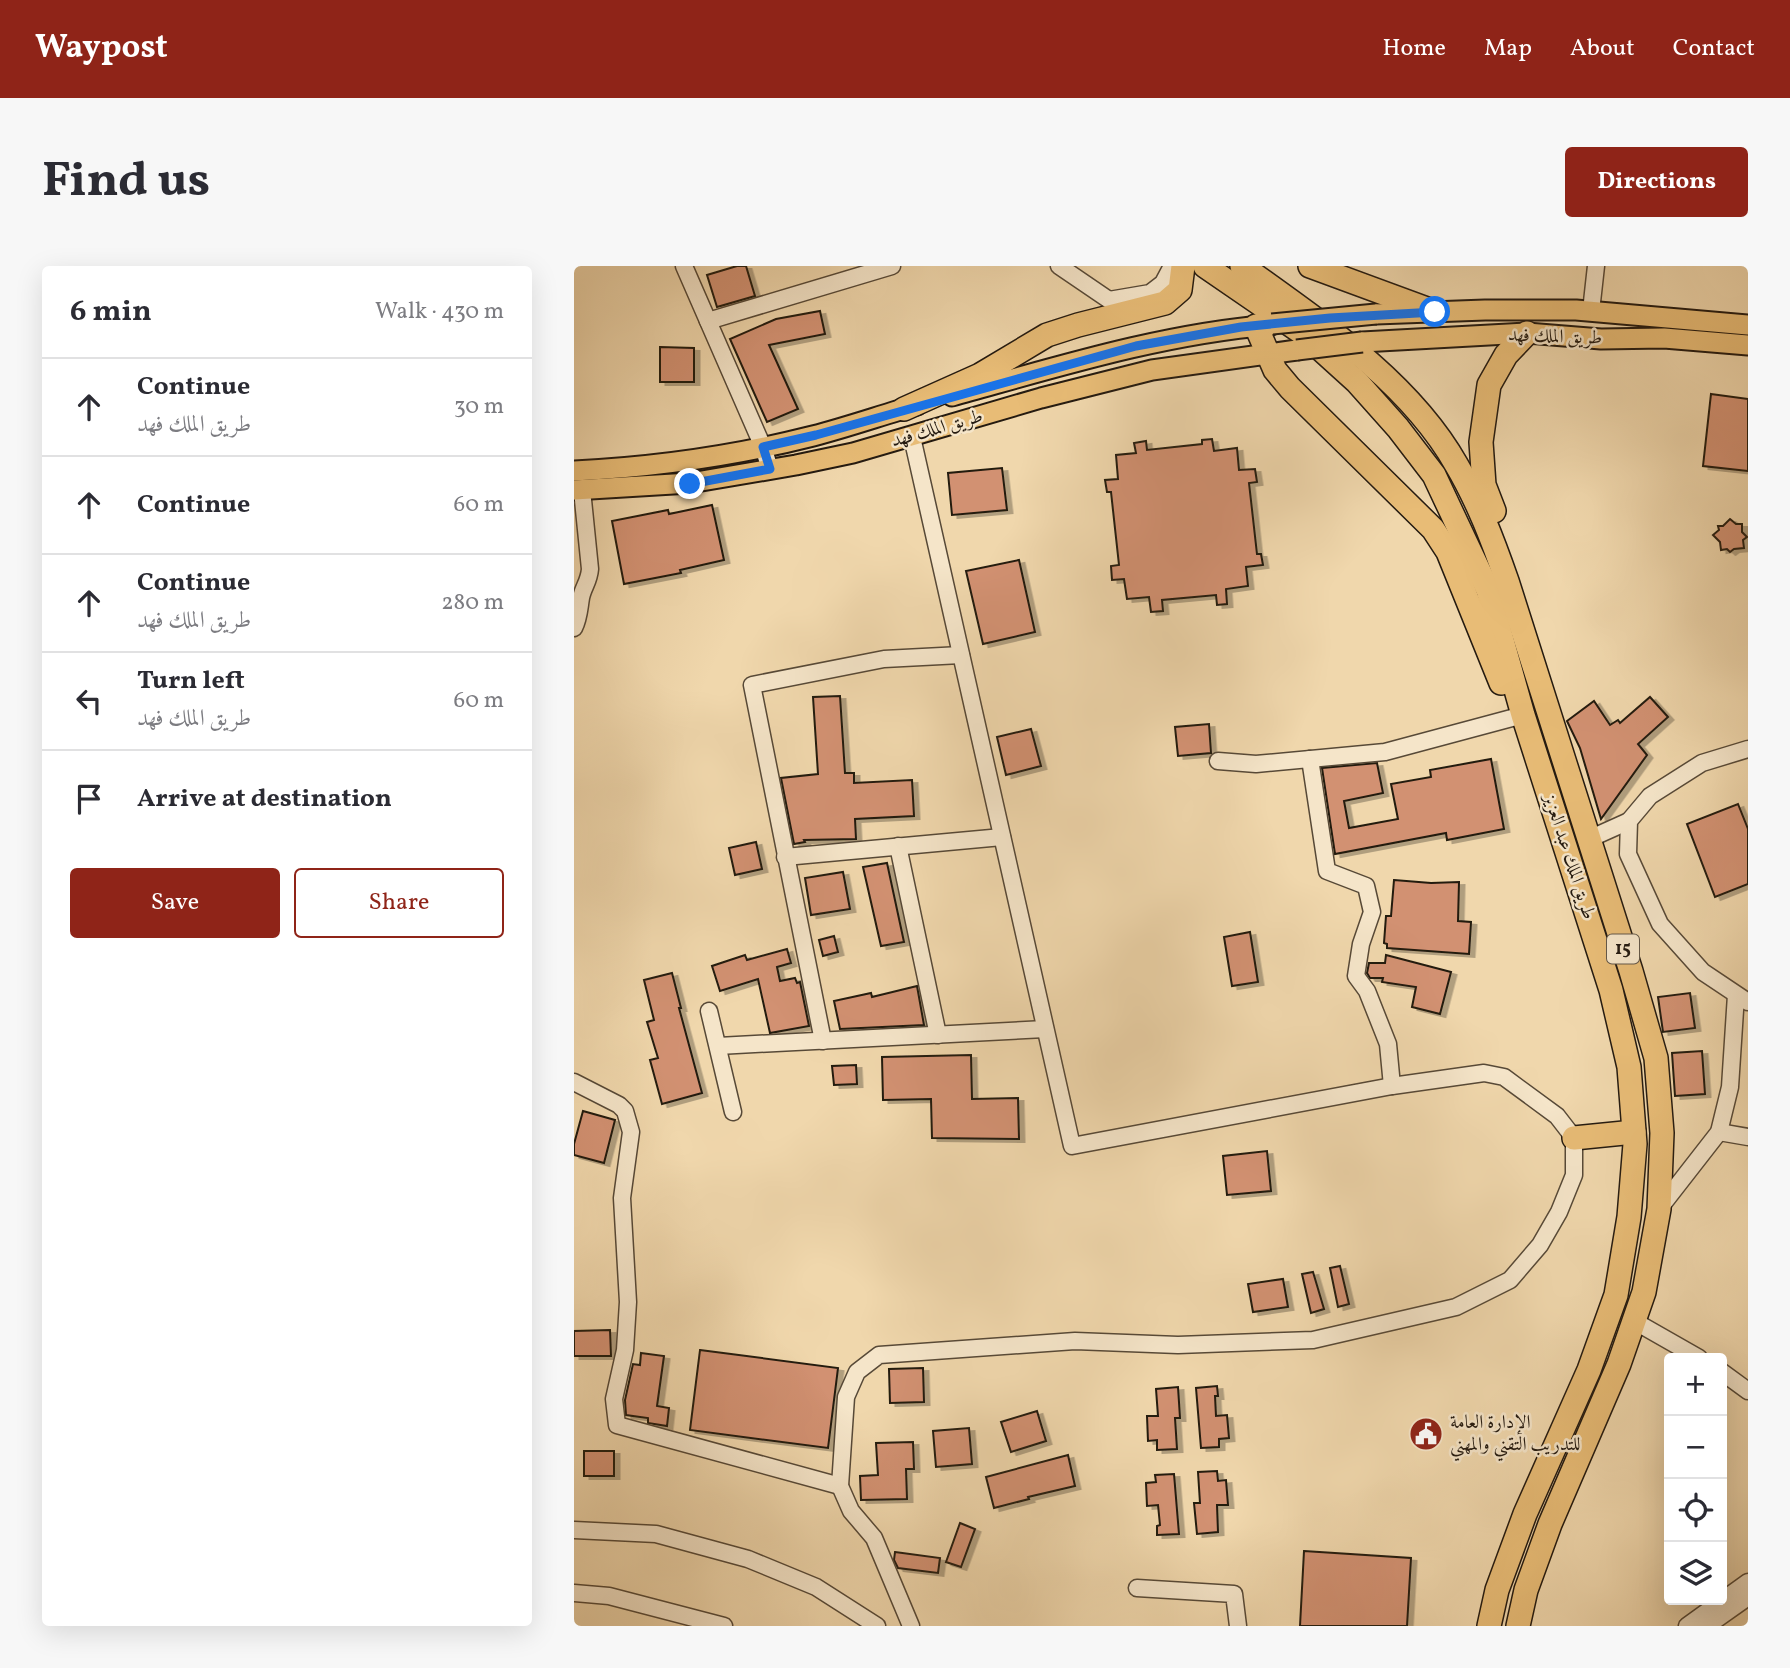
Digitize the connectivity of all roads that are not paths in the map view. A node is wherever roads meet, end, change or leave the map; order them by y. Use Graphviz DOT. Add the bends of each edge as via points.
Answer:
graph roads {
  1 [pos="684,266"];
  2 [pos="892,266"];
  3 [pos="1059,266"];
  4 [pos="1172,266"];
  5 [pos="1184,266"];
  6 [pos="1205,266"];
  7 [pos="1242,266"];
  8 [pos="1310,266"];
  9 [pos="1596,266"];
  10 [pos="1591,311"];
  11 [pos="1435,312"];
  12 [pos="708,321"];
  13 [pos="1264,325"];
  14 [pos="1748,326"];
  15 [pos="1527,333"];
  16 [pos="1748,345"];
  17 [pos="1266,354"];
  18 [pos="904,409"];
  19 [pos="912,437"];
  20 [pos="763,447"];
  21 [pos="770,469"];
  22 [pos="574,471"];
  23 [pos="578,490"];
  24 [pos="574,628"];
  25 [pos="961,655"];
  26 [pos="1539,683"];
  27 [pos="1523,715"];
  28 [pos="1748,749"];
  29 [pos="1310,759"];
  30 [pos="1218,761"];
  31 [pos="1629,821"];
  32 [pos="1002,837"];
  33 [pos="1588,839"];
  34 [pos="898,846"];
  35 [pos="785,857"];
  36 [pos="1742,998"];
  37 [pos="709,1011"];
  38 [pos="1045,1029"];
  39 [pos="938,1035"];
  40 [pos="823,1041"];
  41 [pos="718,1046"];
  42 [pos="574,1082"];
  43 [pos="1392,1086"];
  44 [pos="733,1112"];
  45 [pos="1634,1132"];
  46 [pos="1719,1132"];
  47 [pos="1748,1136"];
  48 [pos="1574,1138"];
  49 [pos="1659,1209"];
  50 [pos="1634,1321"];
  51 [pos="1690,1353"];
  52 [pos="1727,1376"];
  53 [pos="1748,1391"];
  54 [pos="840,1486"];
  55 [pos="574,1530"];
  56 [pos="1748,1581"];
  57 [pos="1137,1588"];
  58 [pos="574,1593"];
  59 [pos="1748,1597"];
  60 [pos="724,1626"];
  61 [pos="877,1626"];
  62 [pos="911,1626"];
  63 [pos="1238,1626"];
  64 [pos="1489,1626"];
  65 [pos="1518,1626"];
  66 [pos="1687,1626"];
  67 [pos="1707,1626"];
  1 -- 12 [label="street"];
  2 -- 12 [label="street"];
  3 -- 4 [label="street" via="1109,300 1150,293 1163,283"];
  5 -- 18 [label="highway" via="1180,290 1165,303 1047,335 980,375"];
  6 -- 27 [label="highway, طريق الملك عبد العزيز / 15" via="1322,350 1357,382 1434,475 1488,590"];
  7 -- 26 [label="highway, طريق الملك عبد العزيز / 15" via="1374,366 1418,411 1455,462 1486,521"];
  8 -- 11 [label="highway"];
  9 -- 10 [label="street"];
  10 -- 11 [label="main road, طريق الملك فهد"];
  10 -- 14 [label="main road, طريق الملك فهد"];
  11 -- 13 [label="main road, طريق الملك فهد, bridge"];
  12 -- 20 [label="street"];
  13 -- 17 [label="highway"];
  13 -- 18 [label="main road, طريق الملك فهد" via="1136,346"];
  15 -- 16 [label="main road, طريق الملك فهد"];
  15 -- 17 [label="main road, طريق الملك فهد, bridge" via="1362,342"];
  15 -- 26 [label="highway" via="1506,355 1489,385 1481,442 1484,485 1502,533"];
  17 -- 19 [label="main road, طريق الملك فهد" via="1152,370"];
  17 -- 27 [label="highway" via="1290,388 1433,529 1448,552 1503,686"];
  18 -- 20 [label="main road, طريق الملك فهد"];
  19 -- 21 [label="main road, طريق الملك فهد"];
  19 -- 25 [label="street"];
  20 -- 21 [label="street"];
  20 -- 22 [label="main road, طريق الملك فهد" via="680,463"];
  21 -- 23 [label="main road, طريق الملك فهد" via="690,484"];
  23 -- 24 [label="street" via="590,569"];
  25 -- 32 [label="street"];
  25 -- 35 [label="street" via="884,659 751,685"];
  26 -- 33 [label="highway, طريق الملك عبد العزيز / 15"];
  27 -- 29 [label="street" via="1385,752"];
  27 -- 45 [label="highway, طريق الملك عبد العزيز / 15" via="1611,990 1629,1067"];
  28 -- 31 [label="street" via="1702,763 1650,796"];
  29 -- 30 [label="street" via="1256,764"];
  29 -- 43 [label="street" via="1327,871 1366,886 1372,912 1356,976 1388,1044"];
  31 -- 33 [label="street"];
  31 -- 36 [label="street" via="1628,854 1660,924 1703,972"];
  32 -- 34 [label="street"];
  32 -- 38 [label="street"];
  33 -- 49 [label="highway, طريق الملك عبد العزيز / 15" via="1656,1058 1662,1133"];
  34 -- 35 [label="street"];
  34 -- 39 [label="street"];
  35 -- 40 [label="street"];
  36 -- 46 [label="street"];
  37 -- 41 [label="street"];
  38 -- 39 [label="street"];
  38 -- 43 [label="street" via="1072,1146"];
  39 -- 40 [label="street"];
  40 -- 41 [label="street"];
  41 -- 44 [label="street"];
  42 -- 54 [label="street" via="619,1105 631,1132 622,1198 628,1302 625,1350 614,1399 617,1425"];
  43 -- 48 [label="street" via="1484,1073 1504,1077 1557,1116"];
  45 -- 48 [label="highway"];
  45 -- 64 [label="highway, طريق الملك عبد العزيز / 15" via="1629,1217 1616,1295 1589,1370 1525,1514"];
  46 -- 47 [label="street"];
  46 -- 49 [label="street"];
  48 -- 54 [label="street" via="1574,1175 1540,1245 1510,1280 1456,1307 1313,1340 1178,1345 1074,1341 879,1354 857,1372 846,1397"];
  49 -- 50 [label="highway, طريق الملك عبد العزيز / 15"];
  50 -- 51 [label="street"];
  50 -- 65 [label="highway, طريق الملك عبد العزيز / 15" via="1550,1524"];
  52 -- 53 [label="street"];
  54 -- 62 [label="street" via="850,1511 874,1538"];
  55 -- 61 [label="street" via="656,1534 748,1559 816,1587"];
  56 -- 66 [label="street"];
  57 -- 63 [label="street" via="1234,1594"];
  58 -- 60 [label="street" via="609,1596"];
  59 -- 67 [label="street"];
}
